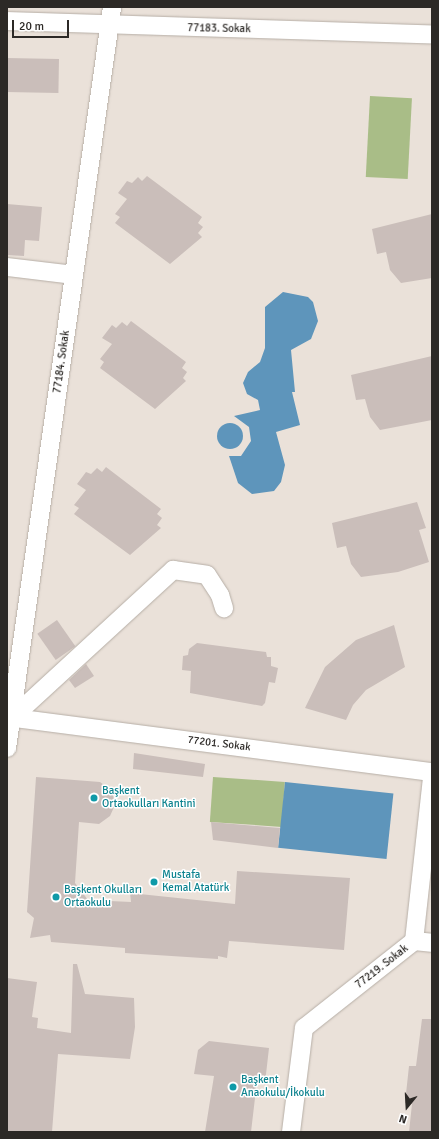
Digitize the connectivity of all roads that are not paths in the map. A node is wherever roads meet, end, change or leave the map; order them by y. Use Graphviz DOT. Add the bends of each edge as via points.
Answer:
graph roads {
  1 [pos="112,7"];
  2 [pos="7,21"];
  3 [pos="107,26"];
  4 [pos="432,34"];
  5 [pos="7,267"];
  6 [pos="74,275"];
  7 [pos="224,608"];
  8 [pos="9,718"];
  9 [pos="7,748"];
  10 [pos="432,772"];
  11 [pos="432,779"];
  12 [pos="414,941"];
  13 [pos="432,943"];
  14 [pos="290,1132"];
  1 -- 3 [label="street, 77184. Sokak"];
  2 -- 3 [label="street, 77183. Sokak"];
  3 -- 4 [label="street, 77183. Sokak"];
  3 -- 6 [label="street, 77184. Sokak"];
  5 -- 6 [label="street"];
  6 -- 8 [label="street, 77184. Sokak"];
  7 -- 8 [label="street" via="220,595 206,575 173,570"];
  8 -- 9 [label="street, 77184. Sokak"];
  8 -- 10 [label="street, 77201. Sokak"];
  11 -- 12 [label="street, 77219. Sokak"];
  12 -- 13 [label="street"];
  12 -- 14 [label="street, 77219. Sokak" via="304,1028"];
}
